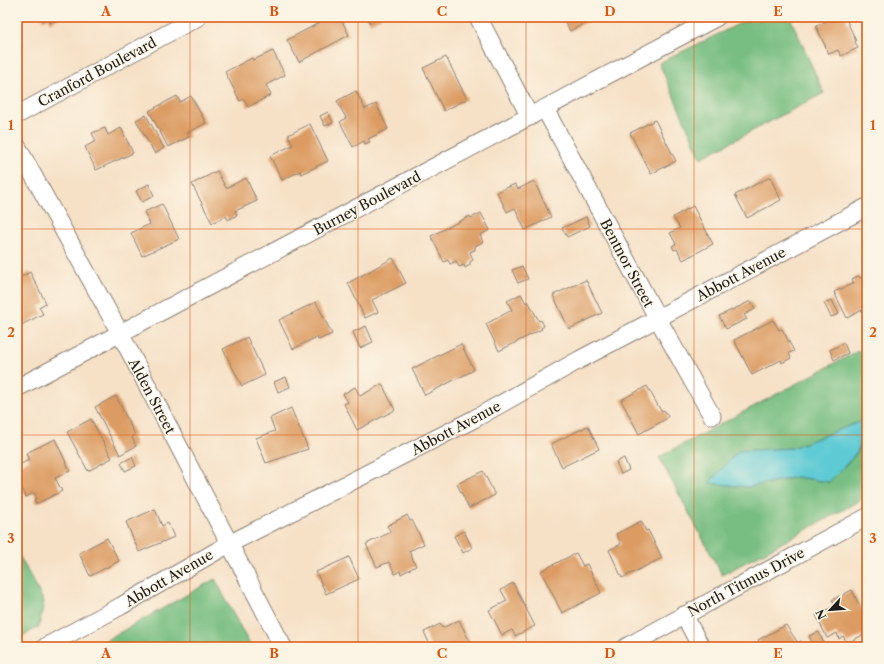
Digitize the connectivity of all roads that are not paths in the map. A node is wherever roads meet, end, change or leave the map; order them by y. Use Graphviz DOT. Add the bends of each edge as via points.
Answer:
graph roads {
  1 [pos="198,17"];
  2 [pos="478,17"];
  3 [pos="717,17"];
  4 [pos="545,109"];
  5 [pos="17,115"];
  6 [pos="530,116"];
  7 [pos="17,146"];
  8 [pos="867,207"];
  9 [pos="658,319"];
  10 [pos="120,333"];
  11 [pos="17,388"];
  12 [pos="712,416"];
  13 [pos="867,517"];
  14 [pos="229,544"];
  15 [pos="684,615"];
  16 [pos="45,647"];
  17 [pos="283,647"];
  18 [pos="626,647"];
  19 [pos="701,647"];
  1 -- 5 [label="street, Cranford Boulevard"];
  2 -- 6 [label="street"];
  3 -- 4 [label="street, Burney Boulevard"];
  4 -- 6 [label="street, Burney Boulevard"];
  4 -- 9 [label="street, Bentnor Street"];
  6 -- 10 [label="street, Burney Boulevard"];
  7 -- 10 [label="street, Alden Street"];
  8 -- 9 [label="street, Abbott Avenue"];
  9 -- 12 [label="street, Bentnor Street"];
  9 -- 14 [label="street, Abbott Avenue" via="474,419"];
  10 -- 11 [label="street, Burney Boulevard"];
  10 -- 14 [label="street, Alden Street"];
  13 -- 15 [label="street, North Titmus Drive"];
  14 -- 16 [label="street, Abbott Avenue"];
  14 -- 17 [label="street, Alden Street"];
  15 -- 18 [label="street, North Titmus Drive"];
  15 -- 19 [label="street"];
}
